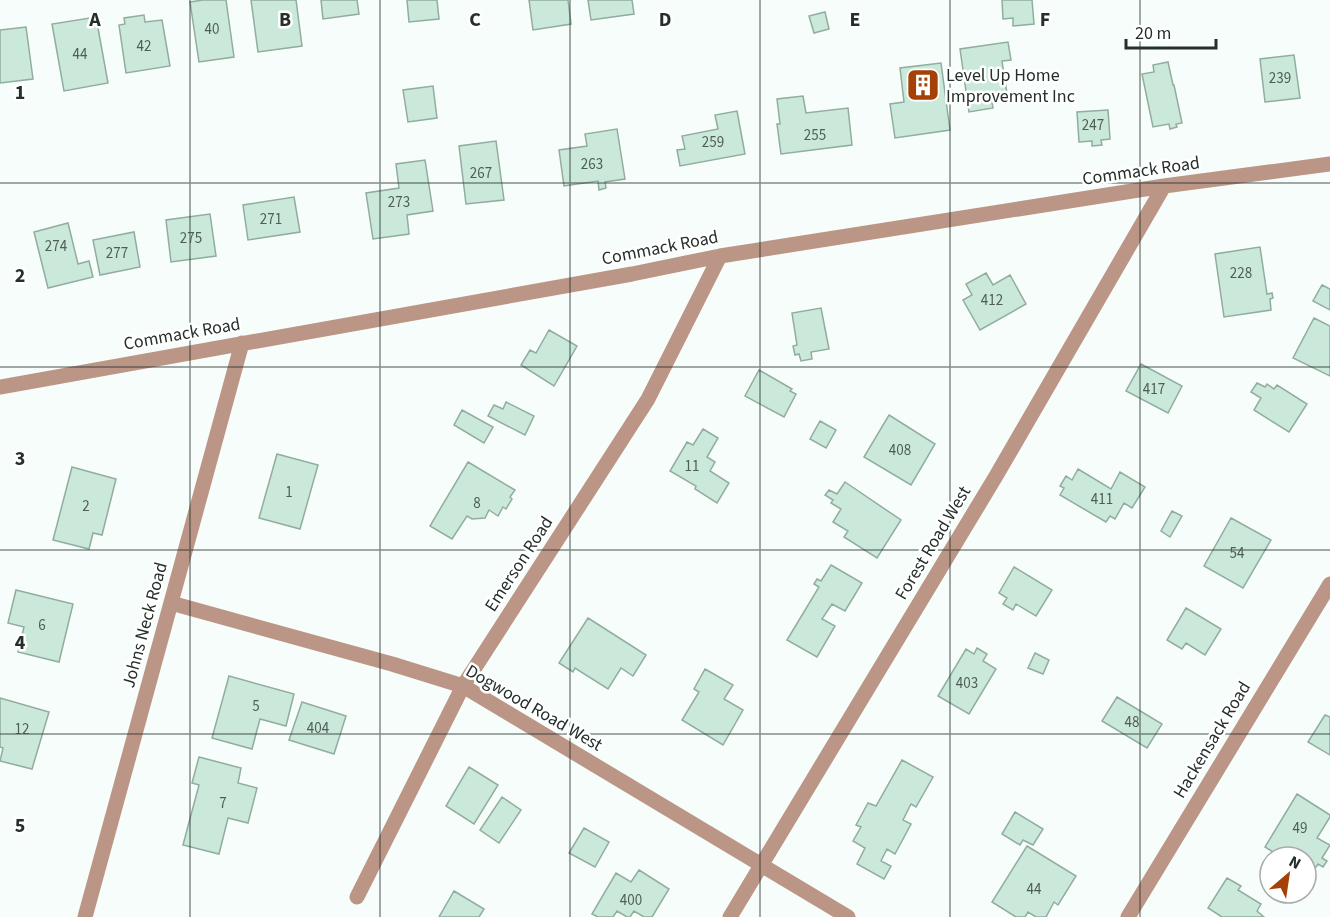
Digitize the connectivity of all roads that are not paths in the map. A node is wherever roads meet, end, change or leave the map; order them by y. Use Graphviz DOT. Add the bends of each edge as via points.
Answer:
graph roads {
  1 [pos="1330,165"];
  2 [pos="1164,186"];
  3 [pos="720,256"];
  4 [pos="242,344"];
  5 [pos="0,387"];
  6 [pos="1330,584"];
  7 [pos="171,603"];
  8 [pos="463,686"];
  9 [pos="762,864"];
  10 [pos="357,897"];
  11 [pos="85,917"];
  12 [pos="730,917"];
  13 [pos="848,917"];
  14 [pos="1128,917"];
  1 -- 2 [label="street, Commack Road"];
  2 -- 3 [label="street, Commack Road"];
  2 -- 9 [label="street, Forest Road West" via="996,476"];
  3 -- 4 [label="street, Commack Road"];
  3 -- 8 [label="street, Emerson Road" via="648,399"];
  4 -- 5 [label="street, Commack Road"];
  4 -- 7 [label="street, Johns Neck Road"];
  6 -- 14 [label="street, Hackensack Road"];
  7 -- 8 [label="street, Dogwood Road West"];
  7 -- 11 [label="street, Johns Neck Road"];
  8 -- 9 [label="street, Dogwood Road West"];
  8 -- 10 [label="street, Emerson Road"];
  9 -- 12 [label="street, Forest Road West"];
  9 -- 13 [label="street, Dogwood Road West"];
}
